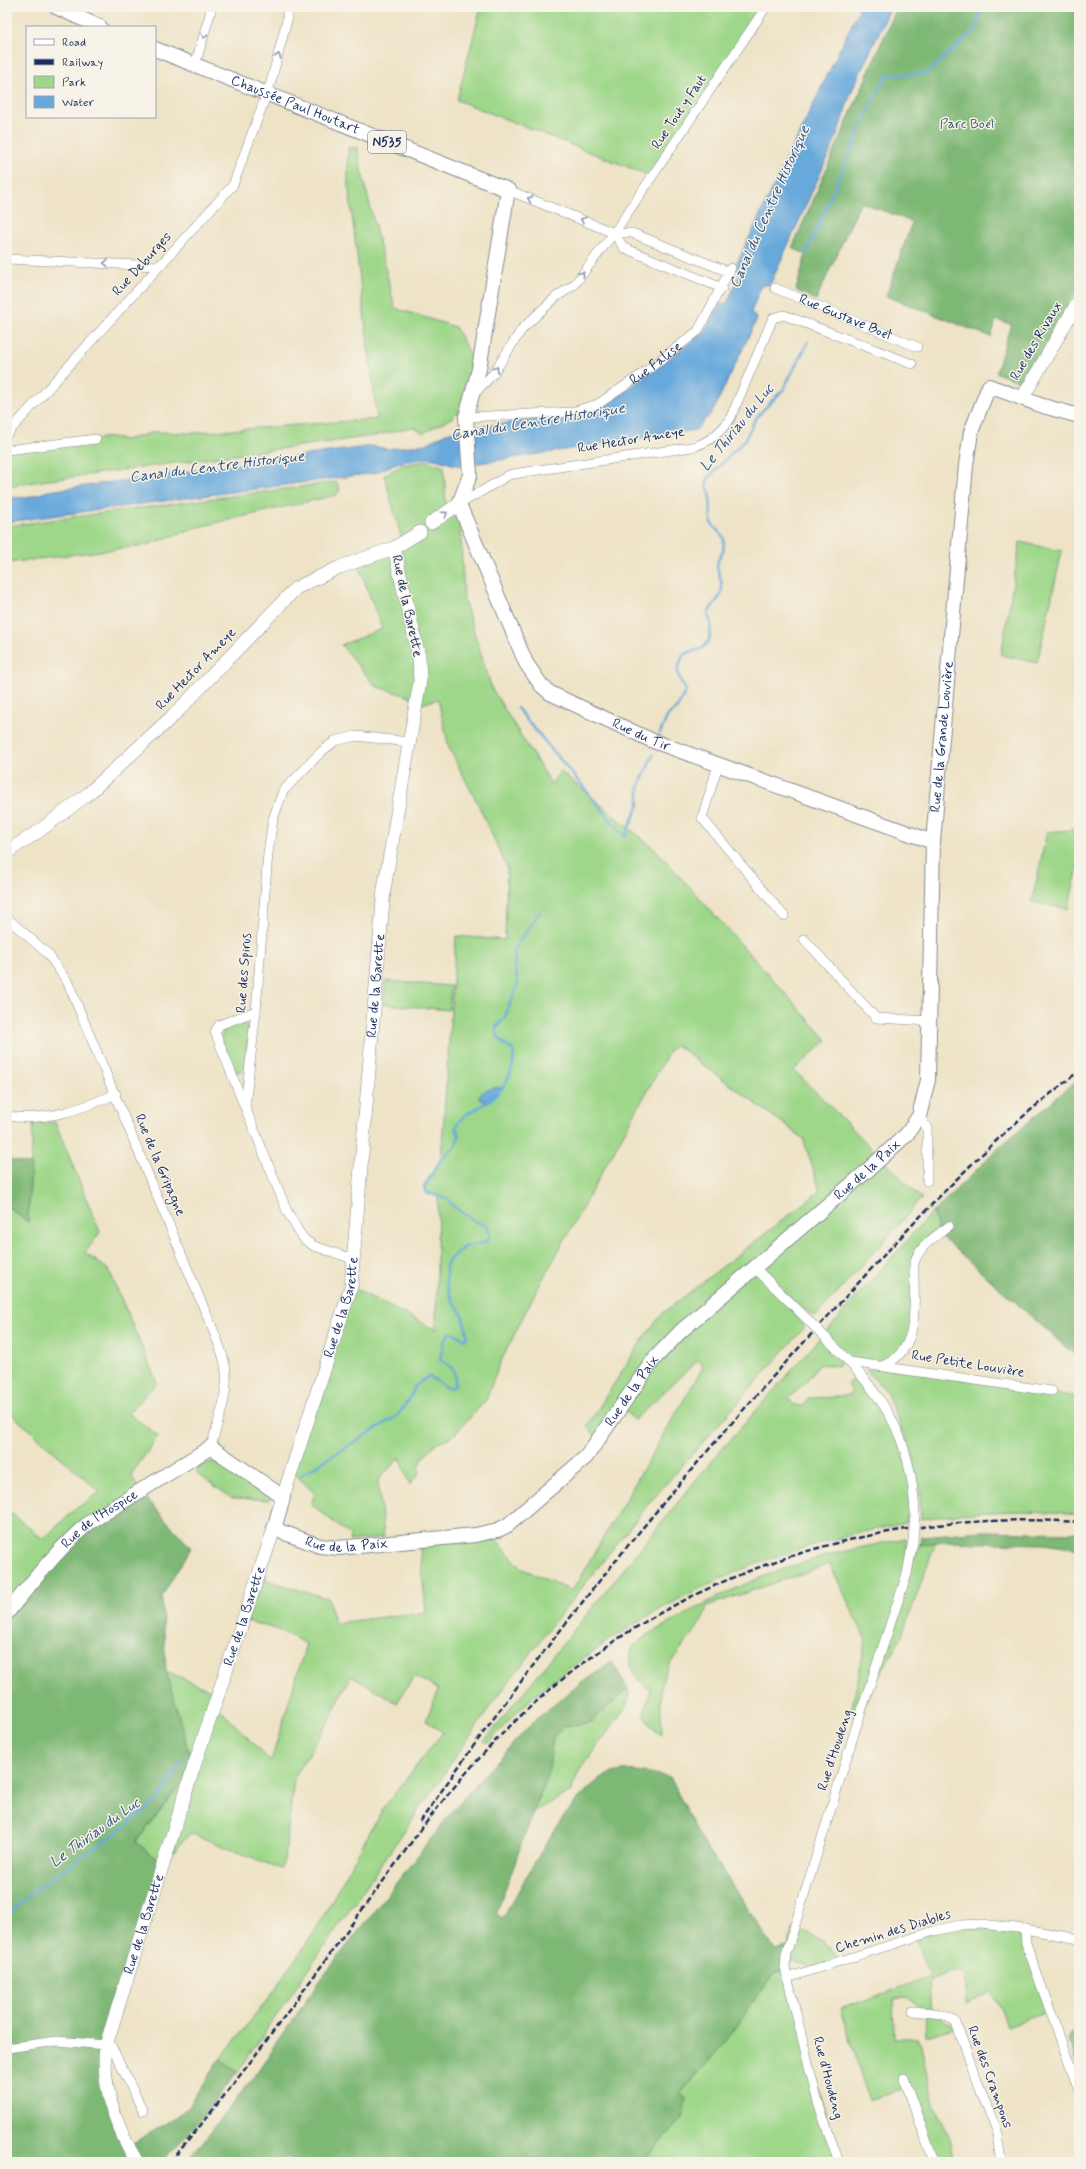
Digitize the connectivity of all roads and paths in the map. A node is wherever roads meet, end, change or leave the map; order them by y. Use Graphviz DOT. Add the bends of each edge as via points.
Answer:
graph roads {
  1 [pos="56,7"];
  2 [pos="212,7"];
  3 [pos="287,7"];
  4 [pos="766,7"];
  5 [pos="98,26"];
  6 [pos="156,49"];
  7 [pos="195,65"];
  8 [pos="267,94"];
  9 [pos="508,190"];
  10 [pos="614,233"];
  11 [pos="7,259"];
  12 [pos="159,266"];
  13 [pos="722,288"];
  14 [pos="775,288"];
  15 [pos="1079,300"];
  16 [pos="773,318"];
  17 [pos="916,347"];
  18 [pos="912,364"];
  19 [pos="470,398"];
  20 [pos="1022,399"];
  21 [pos="1079,416"];
  22 [pos="466,417"];
  23 [pos="7,434"];
  24 [pos="96,439"];
  25 [pos="7,450"];
  26 [pos="459,504"];
  27 [pos="431,523"];
  28 [pos="420,532"];
  29 [pos="394,548"];
  30 [pos="409,742"];
  31 [pos="718,765"];
  32 [pos="933,842"];
  33 [pos="7,852"];
  34 [pos="784,916"];
  35 [pos="7,918"];
  36 [pos="804,939"];
  37 [pos="256,1011"];
  38 [pos="930,1021"];
  39 [pos="926,1093"];
  40 [pos="116,1094"];
  41 [pos="245,1107"];
  42 [pos="7,1116"];
  43 [pos="919,1116"];
  44 [pos="927,1181"];
  45 [pos="949,1226"];
  46 [pos="353,1259"];
  47 [pos="754,1267"];
  48 [pos="850,1362"];
  49 [pos="879,1367"];
  50 [pos="1052,1391"];
  51 [pos="211,1447"];
  52 [pos="283,1497"];
  53 [pos="274,1529"];
  54 [pos="7,1612"];
  55 [pos="1025,1929"];
  56 [pos="1079,1939"];
  57 [pos="787,1978"];
  58 [pos="913,2011"];
  59 [pos="107,2042"];
  60 [pos="7,2048"];
  61 [pos="904,2078"];
  62 [pos="1079,2091"];
  63 [pos="143,2111"];
  64 [pos="137,2162"];
  65 [pos="839,2162"];
  66 [pos="934,2162"];
  67 [pos="1001,2162"];
  1 -- 5 [label="main road"];
  2 -- 7 [label="street, one-way"];
  8 -- 3 [label="street, Rue Deburges, one-way" via="287,20"];
  4 -- 10 [label="street, Rue Tout y Faut"];
  6 -- 7 [label="main road, Chaussée Paul Houtart / N535"];
  7 -- 8 [label="main road, Chaussée Paul Houtart / N535"];
  8 -- 9 [label="main road, Chaussée Paul Houtart / N535"];
  8 -- 12 [label="street, Rue Deburges" via="232,186"];
  10 -- 9 [label="street, Chaussée Paul Houtart / N535, one-way"];
  9 -- 19 [label="main road" via="479,368"];
  10 -- 13 [label="street" via="624,248"];
  10 -- 13 [label="street, Chaussée Paul Houtart" via="632,233 730,270"];
  19 -- 10 [label="street, one-way" via="492,374 522,329 574,284"];
  12 -- 11 [label="street, one-way"];
  12 -- 23 [label="street, Rue Deburges"];
  13 -- 22 [label="street, Rue Falise" via="698,331 598,404 572,412"];
  14 -- 17 [label="street, Rue Gustave Boël"];
  15 -- 20 [label="street, Rue des Rivaux"];
  16 -- 18 [label="street, Rue Gustave Boël" via="784,315"];
  16 -- 26 [label="street, Rue Hector Ameye" via="730,418 710,440 692,447 509,475"];
  19 -- 22 [label="main road"];
  20 -- 21 [label="main road"];
  20 -- 32 [label="main road, Rue de la Grande Louvière" via="989,386 968,446"];
  22 -- 26 [label="main road" via="470,475"];
  24 -- 25 [label="street"];
  27 -- 26 [label="street, Rue Hector Ameye, one-way"];
  26 -- 31 [label="main road, Rue du Tir" via="526,664 541,685 563,700 646,738"];
  28 -- 29 [label="street, Rue Hector Ameye"];
  29 -- 30 [label="street, Rue de la Barette" via="419,657 420,681"];
  29 -- 33 [label="street, Rue Hector Ameye" via="340,567 296,588 175,714 88,794"];
  30 -- 37 [label="street, Rue des Spirus" via="356,736 335,741 283,791 273,819 268,852"];
  30 -- 46 [label="street, Rue de la Barette" via="384,889"];
  31 -- 32 [label="main road, Rue du Tir"];
  31 -- 34 [label="street" via="702,818"];
  32 -- 38 [label="main road, Rue de la Grande Louvière"];
  35 -- 40 [label="street, Rue de la Gripagne" via="45,951 61,971 75,996"];
  36 -- 38 [label="street" via="876,1018"];
  37 -- 41 [label="street, Rue des Spirus"];
  37 -- 41 [label="street" via="219,1026 215,1032"];
  38 -- 39 [label="main road, Rue de la Grande Louvière"];
  39 -- 43 [label="main road, Rue de la Paix"];
  40 -- 42 [label="street" via="71,1112 31,1117"];
  40 -- 51 [label="street, Rue de la Gripagne" via="223,1357 226,1387"];
  41 -- 46 [label="street, Rue des Spirus" via="287,1211 299,1232 314,1246"];
  43 -- 44 [label="street" via="926,1128"];
  43 -- 47 [label="main road, Rue de la Paix" via="907,1134 888,1152"];
  45 -- 49 [label="street, Rue Petite Louvière" via="924,1245 914,1263 913,1328 906,1350 897,1359"];
  46 -- 52 [label="street, Rue de la Barette" via="347,1302"];
  47 -- 48 [label="street, Rue d'Houdeng, bridge"];
  47 -- 53 [label="main road, Rue de la Paix" via="668,1343 586,1457 508,1525 475,1535 338,1548 320,1546"];
  48 -- 49 [label="street, Rue Petite Louvière"];
  48 -- 57 [label="street, Rue d'Houdeng, bridge" via="882,1401 902,1443 913,1482 913,1541 907,1574 789,1940 785,1968"];
  49 -- 50 [label="street, Rue Petite Louvière" via="909,1369"];
  51 -- 52 [label="main road"];
  51 -- 54 [label="main road, Rue de l'Hospice" via="78,1531"];
  52 -- 53 [label="main road, Rue de la Barette"];
  53 -- 59 [label="street, Rue de la Barette" via="194,1766"];
  55 -- 56 [label="street, Chemin des Diables"];
  55 -- 57 [label="street, Chemin des Diables" via="981,1924 960,1925"];
  55 -- 62 [label="street" via="1026,1943"];
  57 -- 65 [label="street, Rue d'Houdeng" via="818,2103"];
  58 -- 67 [label="street, Rue des Crampons" via="942,2014 956,2023 997,2134"];
  59 -- 60 [label="street" via="57,2041"];
  59 -- 63 [label="street"];
  59 -- 64 [label="street, Rue de la Barette" via="104,2060 110,2100 123,2138"];
  61 -- 66 [label="street"];
}
